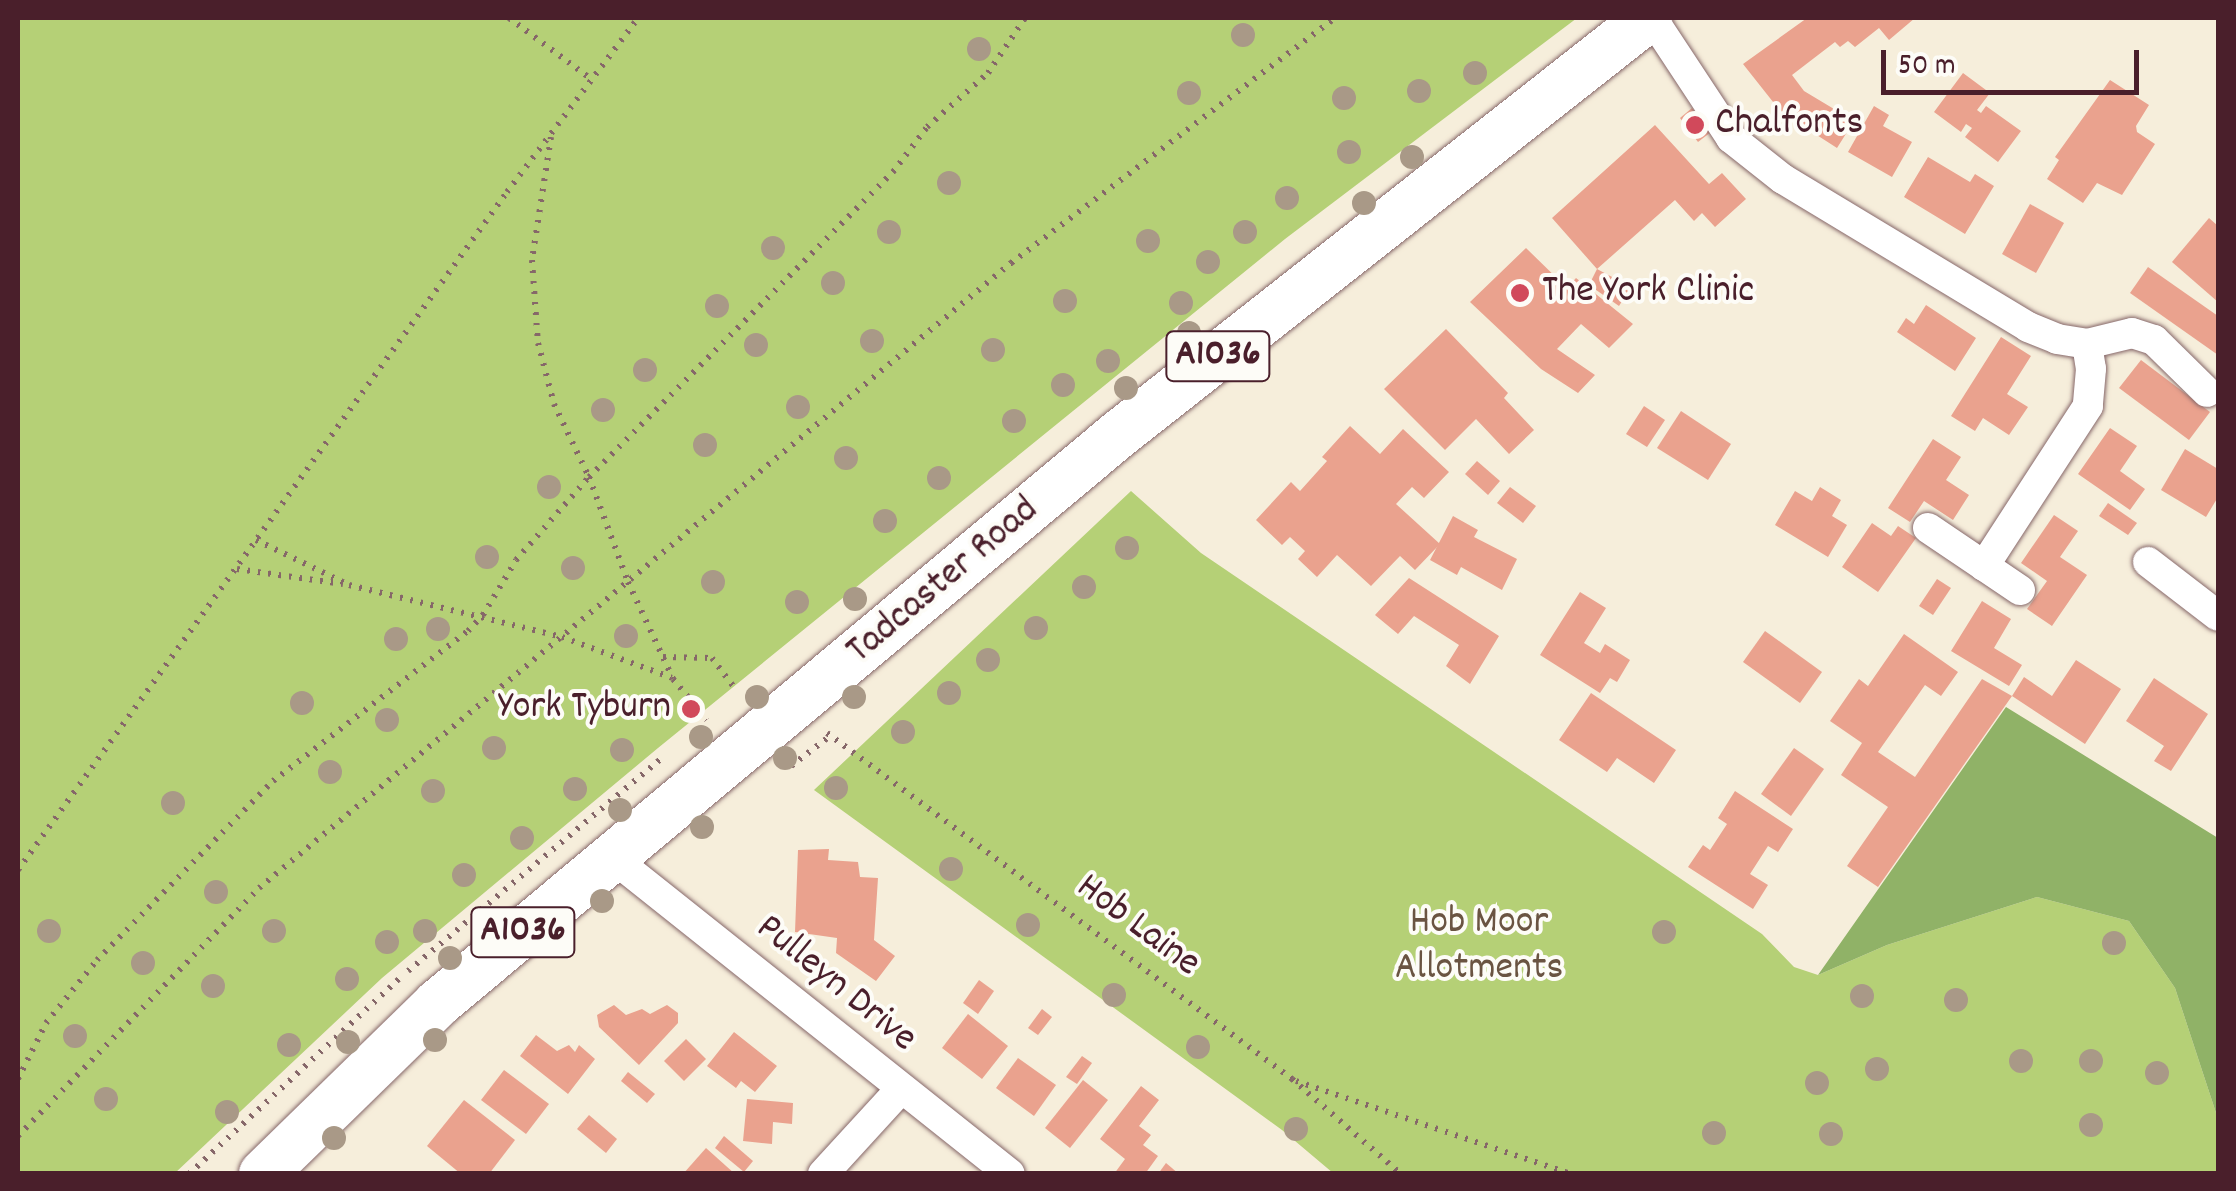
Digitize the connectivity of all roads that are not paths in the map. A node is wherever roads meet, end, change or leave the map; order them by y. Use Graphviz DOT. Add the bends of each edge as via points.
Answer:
graph roads {
  1 [pos="1650,18"];
  2 [pos="2087,344"];
  3 [pos="2206,392"];
  4 [pos="1928,528"];
  5 [pos="2148,562"];
  6 [pos="1984,566"];
  7 [pos="2020,590"];
  8 [pos="2218,616"];
  9 [pos="613,858"];
  10 [pos="901,1089"];
  11 [pos="263,1174"];
  12 [pos="822,1174"];
  13 [pos="1010,1174"];
  1 -- 2 [label="street" via="1731,138 1783,179 2028,327"];
  1 -- 9 [label="main road, Tadcaster Road / A1036" via="1119,434"];
  2 -- 3 [label="street" via="2132,333 2154,340"];
  2 -- 6 [label="street" via="2088,406"];
  4 -- 6 [label="street"];
  5 -- 8 [label="street"];
  6 -- 7 [label="street"];
  9 -- 10 [label="street, Pulleyn Drive"];
  9 -- 11 [label="main road, Tadcaster Road / A1036" via="437,1004"];
  10 -- 12 [label="street"];
  10 -- 13 [label="street, Pulleyn Drive"];
}
